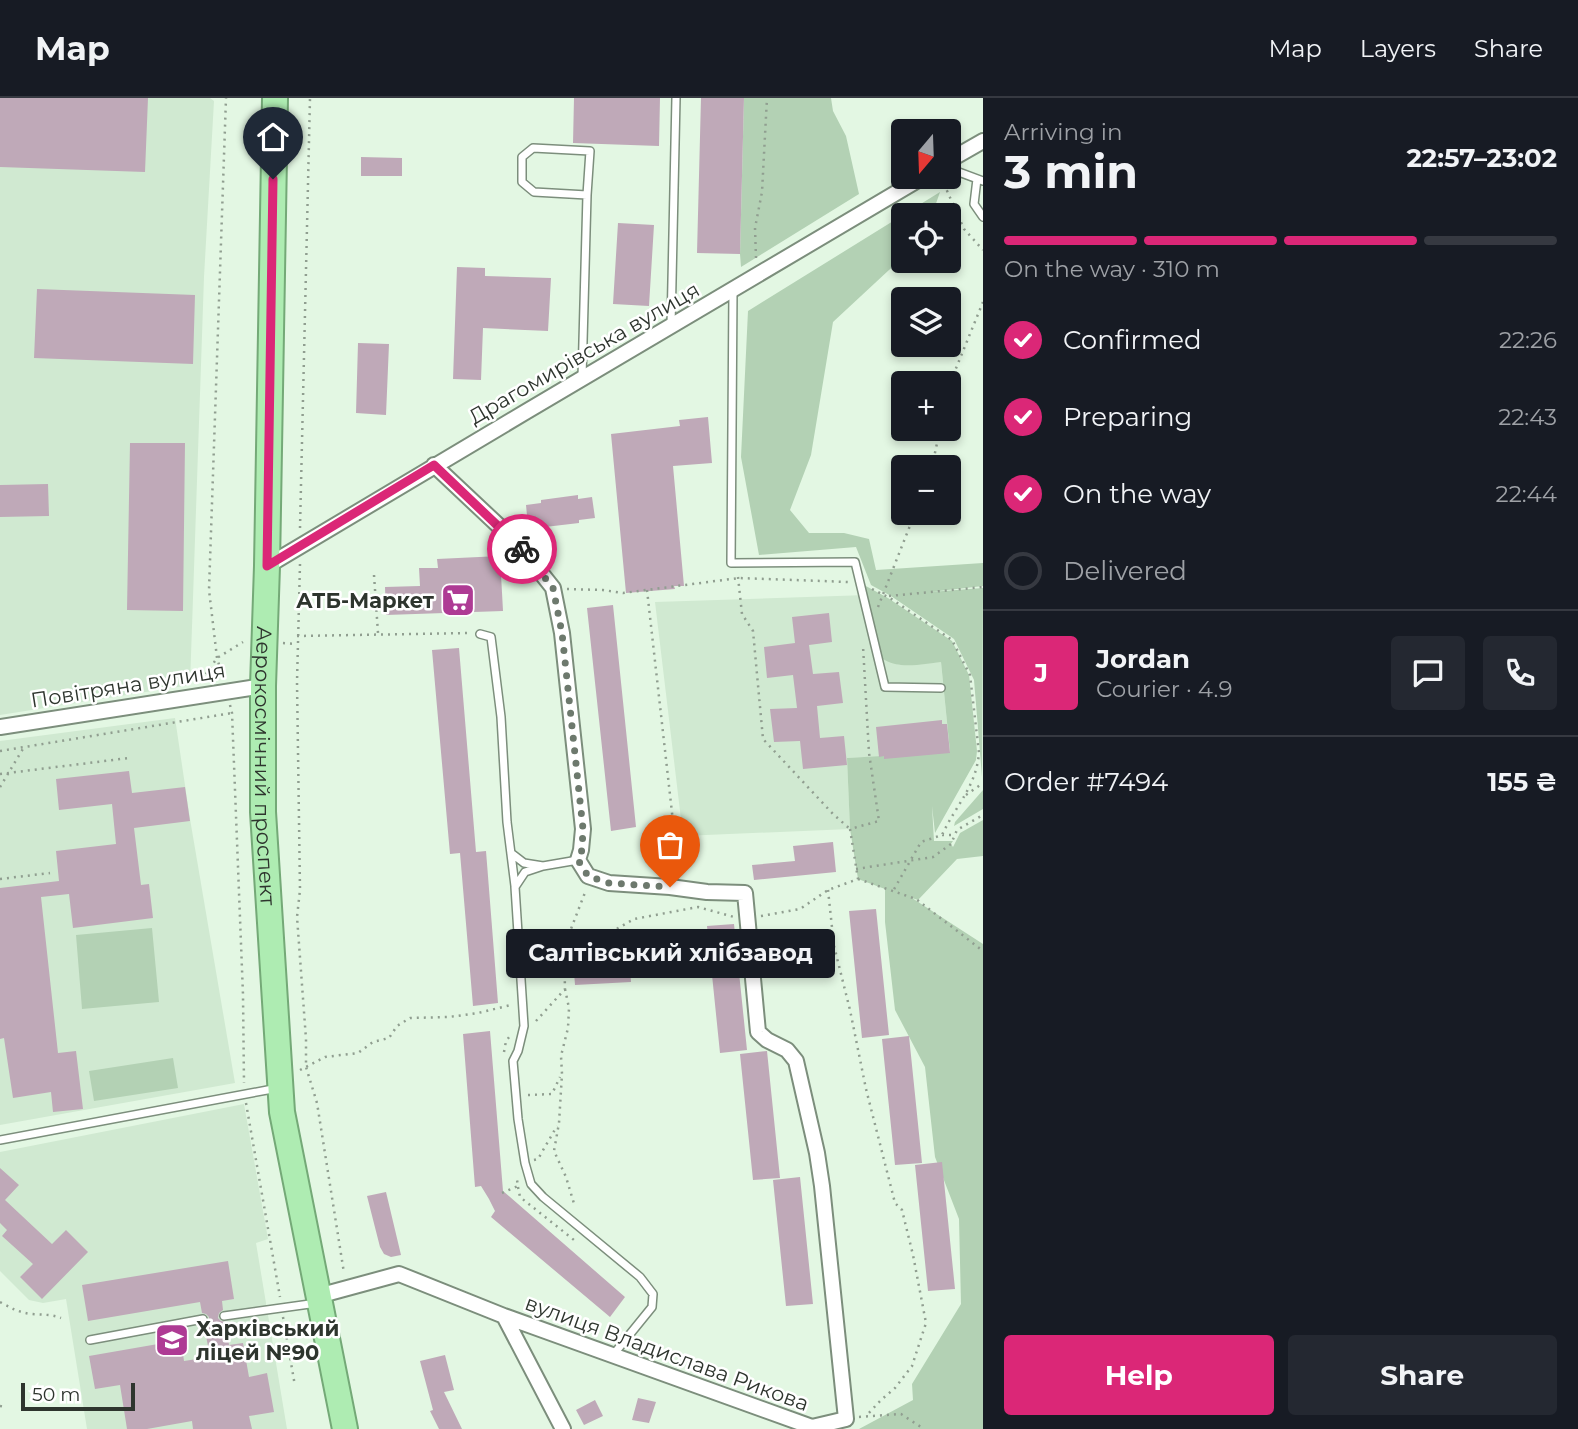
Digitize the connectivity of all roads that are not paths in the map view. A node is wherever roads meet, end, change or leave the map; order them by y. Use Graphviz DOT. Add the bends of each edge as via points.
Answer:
graph roads {
  1 [pos="275,98"];
  2 [pos="676,98"];
  3 [pos="983,141"];
  4 [pos="961,154"];
  5 [pos="961,173"];
  6 [pos="980,180"];
  7 [pos="902,189"];
  8 [pos="587,195"];
  9 [pos="983,217"];
  10 [pos="733,290"];
  11 [pos="671,326"];
  12 [pos="582,379"];
  13 [pos="434,465"];
  14 [pos="267,566"];
  15 [pos="480,635"];
  16 [pos="263,686"];
  17 [pos="941,688"];
  18 [pos="0,727"];
  19 [pos="511,853"];
  20 [pos="578,860"];
  21 [pos="543,866"];
  22 [pos="515,887"];
  23 [pos="281,1084"];
  24 [pos="0,1140"];
  25 [pos="319,1299"];
  26 [pos="224,1315"];
  27 [pos="504,1316"];
  28 [pos="203,1319"];
  29 [pos="90,1340"];
  30 [pos="612,1356"];
  31 [pos="812,1428"];
  32 [pos="345,1429"];
  33 [pos="563,1429"];
  1 -- 14 [label="highway, Аерокосмічний проспект"];
  2 -- 11 [label="lane"];
  3 -- 4 [label="street"];
  5 -- 6 [label="lane"];
  6 -- 9 [label="lane" via="974,204"];
  7 -- 10 [label="street, Драгомирівська вулиця"];
  8 -- 8 [label="lane" via="590,150 533,148 522,158 522,182 534,192"];
  8 -- 12 [label="lane"];
  10 -- 11 [label="street, Драгомирівська вулиця"];
  10 -- 17 [label="lane" via="731,563 855,562 886,687"];
  11 -- 12 [label="street, Драгомирівська вулиця"];
  12 -- 13 [label="street, Драгомирівська вулиця"];
  13 -- 14 [label="street, Драгомирівська вулиця"];
  13 -- 20 [label="street" via="518,544 553,588 583,829"];
  14 -- 16 [label="highway, Аерокосмічний проспект"];
  15 -- 19 [label="lane" via="491,637"];
  16 -- 18 [label="street, Повітряна вулиця"];
  16 -- 23 [label="highway, Аерокосмічний проспект" via="263,813"];
  19 -- 21 [label="lane" via="524,863"];
  19 -- 22 [label="lane"];
  20 -- 21 [label="lane"];
  20 -- 31 [label="street, вулиця Владислава Рикова" via="588,876 609,883 745,893 758,1032 796,1061 817,1153 846,1419"];
  21 -- 22 [label="lane" via="525,872"];
  22 -- 30 [label="lane" via="524,1026 513,1061 524,1163 531,1184 640,1277 653,1294 652,1307"];
  23 -- 24 [label="lane"];
  23 -- 25 [label="highway, Аерокосмічний проспект" via="282,1112"];
  25 -- 26 [label="lane"];
  25 -- 27 [label="street, вулиця Владислава Рикова" via="399,1274"];
  25 -- 32 [label="highway, Аерокосмічний проспект"];
  27 -- 30 [label="street, вулиця Владислава Рикова"];
  27 -- 33 [label="street"];
  28 -- 29 [label="lane"];
  30 -- 31 [label="street, вулиця Владислава Рикова"];
}
